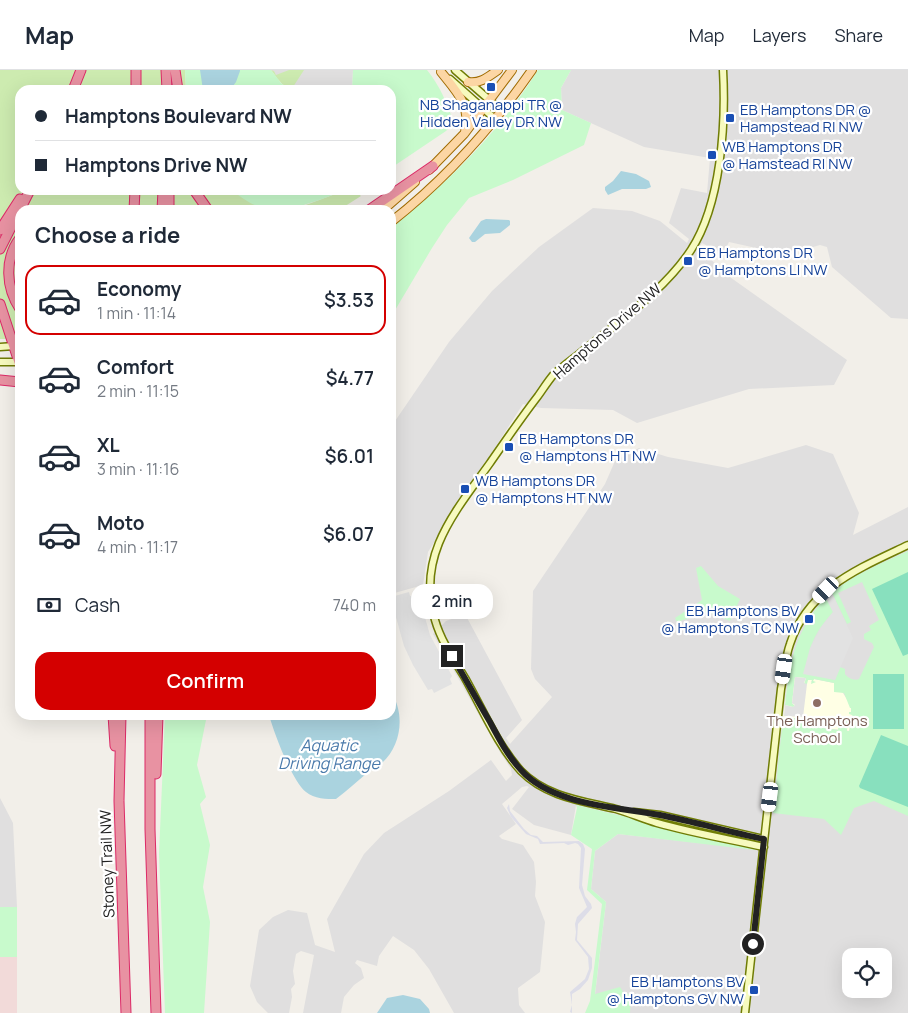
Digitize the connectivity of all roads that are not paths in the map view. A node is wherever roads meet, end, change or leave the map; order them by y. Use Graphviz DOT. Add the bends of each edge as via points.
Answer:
graph roads {
  1 [pos="81,70"];
  2 [pos="136,70"];
  3 [pos="166,70"];
  4 [pos="176,70"];
  5 [pos="454,70"];
  6 [pos="498,70"];
  7 [pos="512,70"];
  8 [pos="532,70"];
  9 [pos="723,70"];
  10 [pos="440,71"];
  11 [pos="468,82"];
  12 [pos="75,85"];
  13 [pos="136,85"];
  14 [pos="166,85"];
  15 [pos="178,85"];
  16 [pos="489,100"];
  17 [pos="483,109"];
  18 [pos="502,111"];
  19 [pos="495,119"];
  20 [pos="464,134"];
  21 [pos="433,166"];
  22 [pos="396,191"];
  23 [pos="390,195"];
  24 [pos="375,205"];
  25 [pos="389,205"];
  26 [pos="15,206"];
  27 [pos="396,218"];
  28 [pos="15,220"];
  29 [pos="0,230"];
  30 [pos="15,247"];
  31 [pos="0,249"];
  32 [pos="15,298"];
  33 [pos="0,304"];
  34 [pos="15,341"];
  35 [pos="15,346"];
  36 [pos="0,347"];
  37 [pos="0,362"];
  38 [pos="15,362"];
  39 [pos="0,380"];
  40 [pos="15,382"];
  41 [pos="908,544"];
  42 [pos="113,720"];
  43 [pos="121,720"];
  44 [pos="150,720"];
  45 [pos="158,720"];
  46 [pos="119,801"];
  47 [pos="619,810"];
  48 [pos="150,831"];
  49 [pos="764,839"];
  50 [pos="764,847"];
  51 [pos="124,964"];
  52 [pos="121,1013"];
  53 [pos="126,1013"];
  54 [pos="156,1013"];
  55 [pos="745,1013"];
  1 -- 12 [label="highway"];
  2 -- 13 [label="highway"];
  3 -- 14 [label="highway"];
  4 -- 15 [label="highway"];
  5 -- 11 [label="street"];
  6 -- 11 [label="main road" via="481,82"];
  7 -- 16 [label="main road"];
  8 -- 18 [label="main road"];
  9 -- 47 [label="street, Hamptons Drive NW" via="723,131 717,171 708,211 692,248 676,270 654,291 554,375 452,517 437,546 431,569 430,596 436,621 506,752 521,770 550,791"];
  10 -- 17 [label="street"];
  10 -- 20 [label="main road" via="464,104 467,116"];
  11 -- 16 [label="street"];
  16 -- 17 [label="main road"];
  16 -- 18 [label="street"];
  17 -- 19 [label="street"];
  17 -- 20 [label="main road"];
  18 -- 19 [label="main road"];
  19 -- 27 [label="main road" via="438,180"];
  20 -- 21 [label="main road"];
  21 -- 22 [label="highway"];
  21 -- 25 [label="main road"];
  23 -- 24 [label="highway"];
  26 -- 29 [label="highway"];
  28 -- 31 [label="highway"];
  30 -- 32 [label="highway" via="8,270"];
  33 -- 34 [label="highway"];
  35 -- 36 [label="street"];
  37 -- 38 [label="street"];
  39 -- 40 [label="highway"];
  41 -- 49 [label="street" via="834,583 814,603 795,632 783,676"];
  42 -- 46 [label="highway"];
  43 -- 46 [label="highway, Stoney Trail NW"];
  44 -- 48 [label="highway"];
  45 -- 48 [label="highway" via="154,821"];
  46 -- 51 [label="highway, Stoney Trail NW"];
  47 -- 49 [label="street, Hamptons Drive NW" via="660,815"];
  47 -- 50 [label="street, Hamptons Drive NW" via="658,823"];
  48 -- 54 [label="highway"];
  49 -- 50 [label="street"];
  50 -- 55 [label="street"];
  51 -- 52 [label="highway"];
  51 -- 53 [label="highway, Stoney Trail NW"];
}
